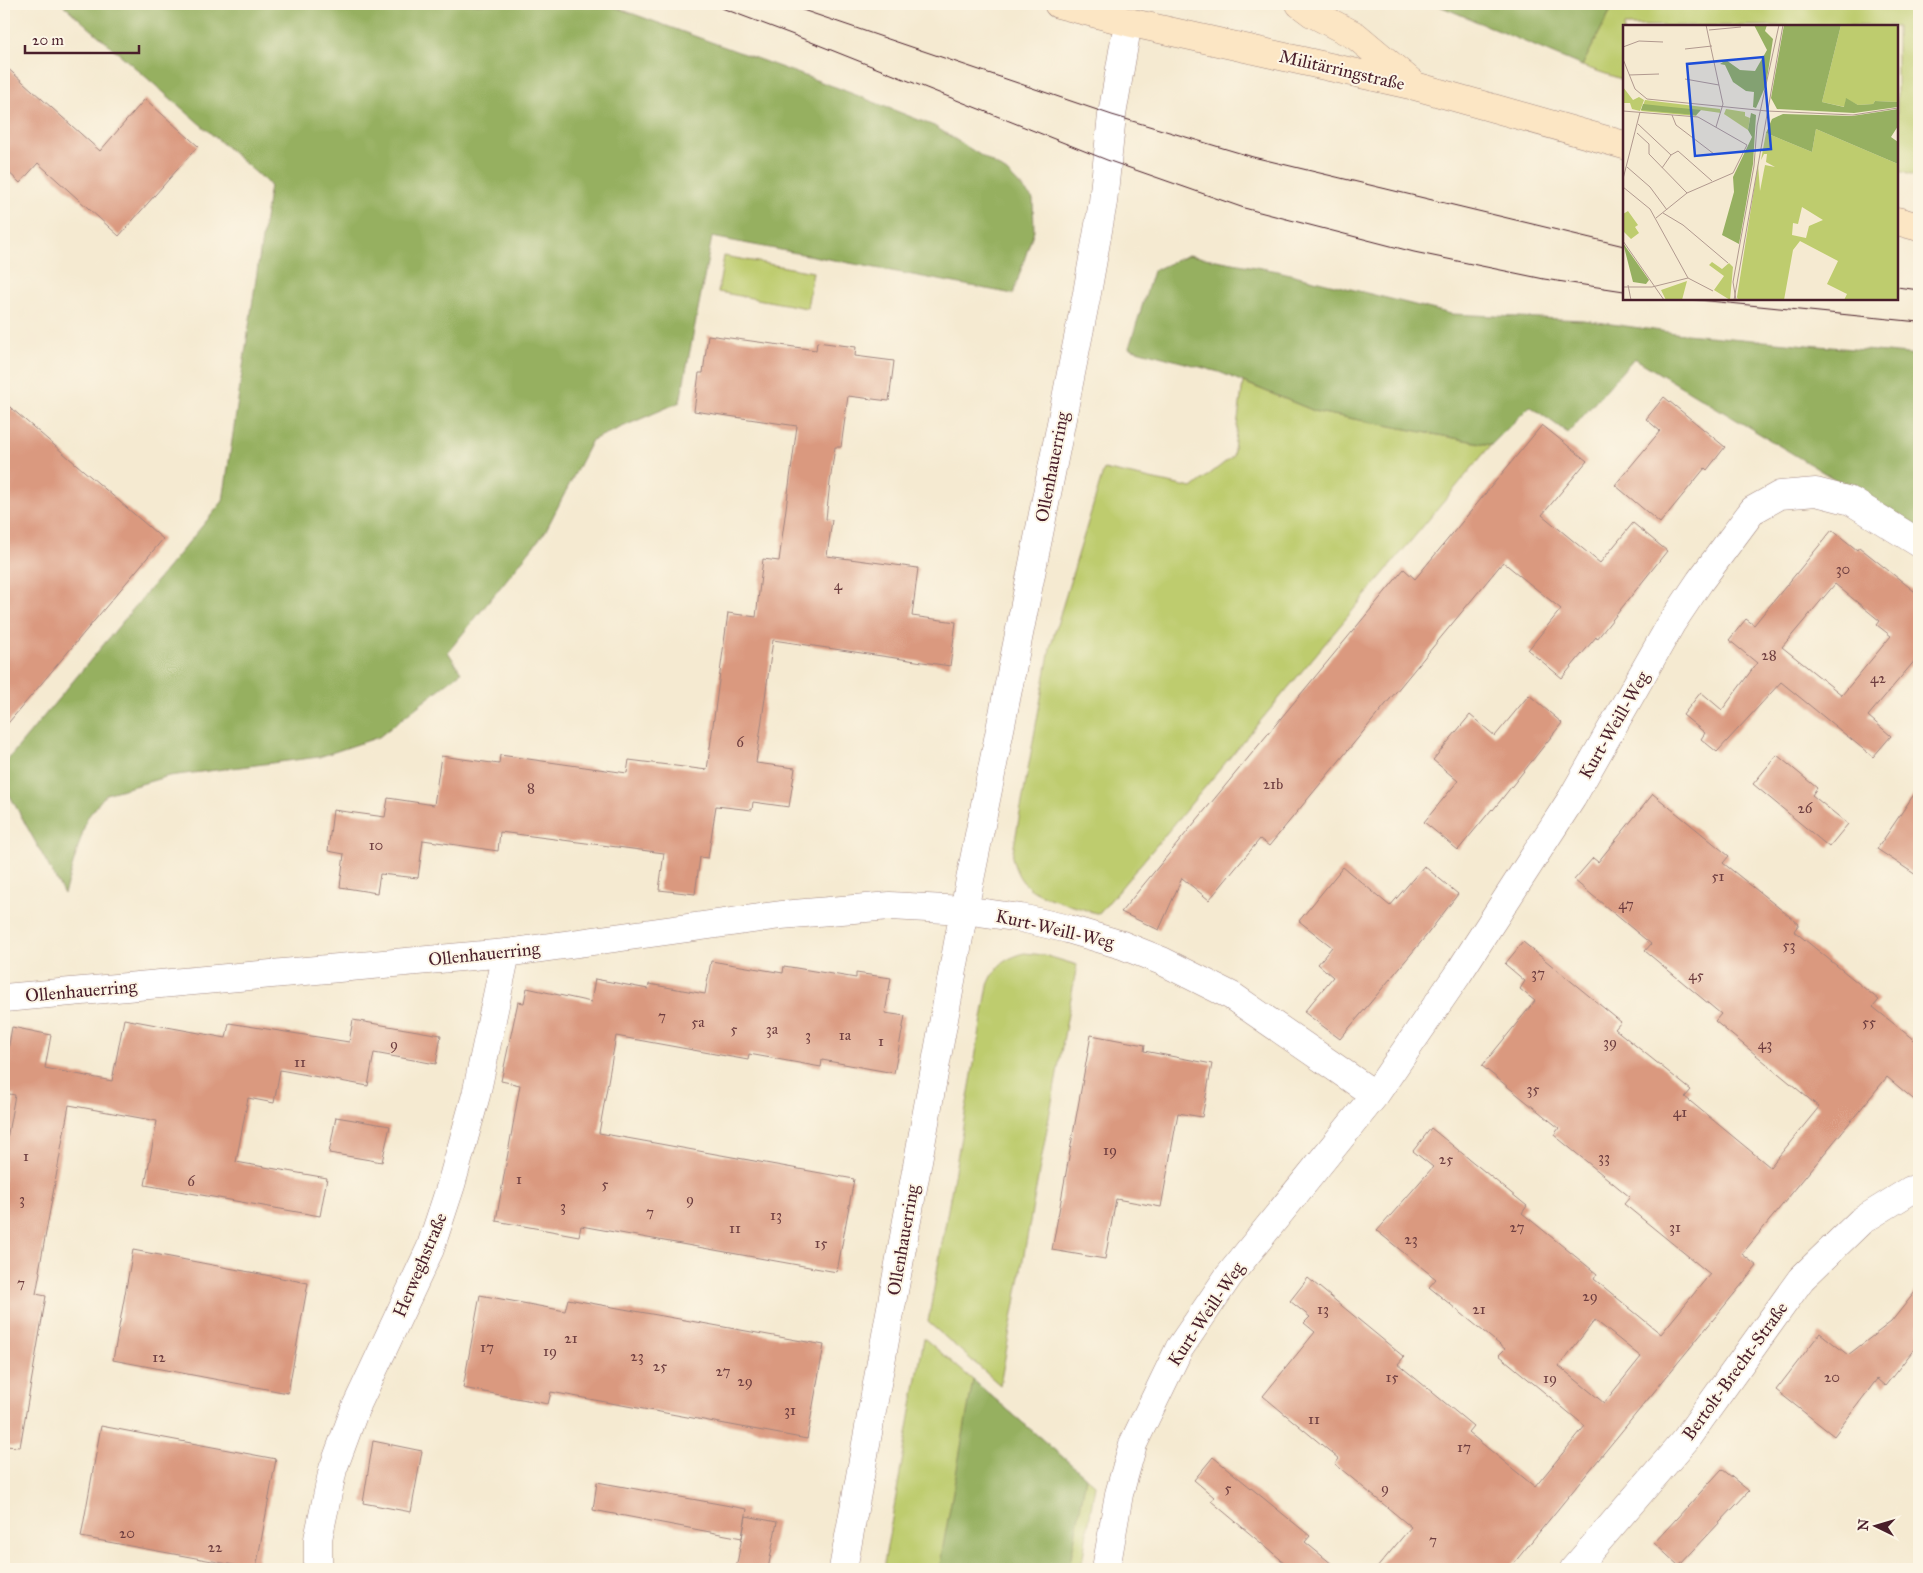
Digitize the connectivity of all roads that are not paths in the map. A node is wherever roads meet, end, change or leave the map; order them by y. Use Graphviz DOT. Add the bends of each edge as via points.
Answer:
graph roads {
  1 [pos="1058,4"];
  2 [pos="1300,4"];
  3 [pos="1130,13"];
  4 [pos="1415,86"];
  5 [pos="1623,145"];
  6 [pos="1898,221"];
  7 [pos="1919,227"];
  8 [pos="1919,543"];
  9 [pos="964,910"];
  10 [pos="506,953"];
  11 [pos="4,998"];
  12 [pos="1375,1095"];
  13 [pos="1911,1190"];
  14 [pos="318,1569"];
  15 [pos="843,1569"];
  16 [pos="1106,1569"];
  17 [pos="1574,1569"];
  1 -- 3 [label="main road, Militärringstraße"];
  2 -- 4 [label="main road" via="1356,36"];
  3 -- 4 [label="main road, Militärringstraße"];
  3 -- 9 [label="street, Ollenhauerring" via="1087,293"];
  4 -- 5 [label="main road, Militärringstraße"];
  6 -- 7 [label="main road"];
  8 -- 12 [label="street, Kurt-Weill-Weg" via="1850,501 1816,492 1780,495 1753,510 1671,624 1572,798"];
  9 -- 10 [label="street, Ollenhauerring" via="890,906 781,915"];
  9 -- 12 [label="street, Kurt-Weill-Weg" via="1068,928 1122,944 1162,961 1232,996"];
  9 -- 15 [label="street, Ollenhauerring"];
  10 -- 11 [label="street, Ollenhauerring"];
  10 -- 14 [label="street, Herweghstraße" via="476,1095 451,1185 430,1249 355,1410 333,1469 318,1539"];
  12 -- 16 [label="street, Kurt-Weill-Weg" via="1228,1277 1179,1349 1133,1444 1119,1494"];
  13 -- 17 [label="street, Bertolt-Brecht-Straße" via="1861,1221 1801,1279 1686,1439"];
}
